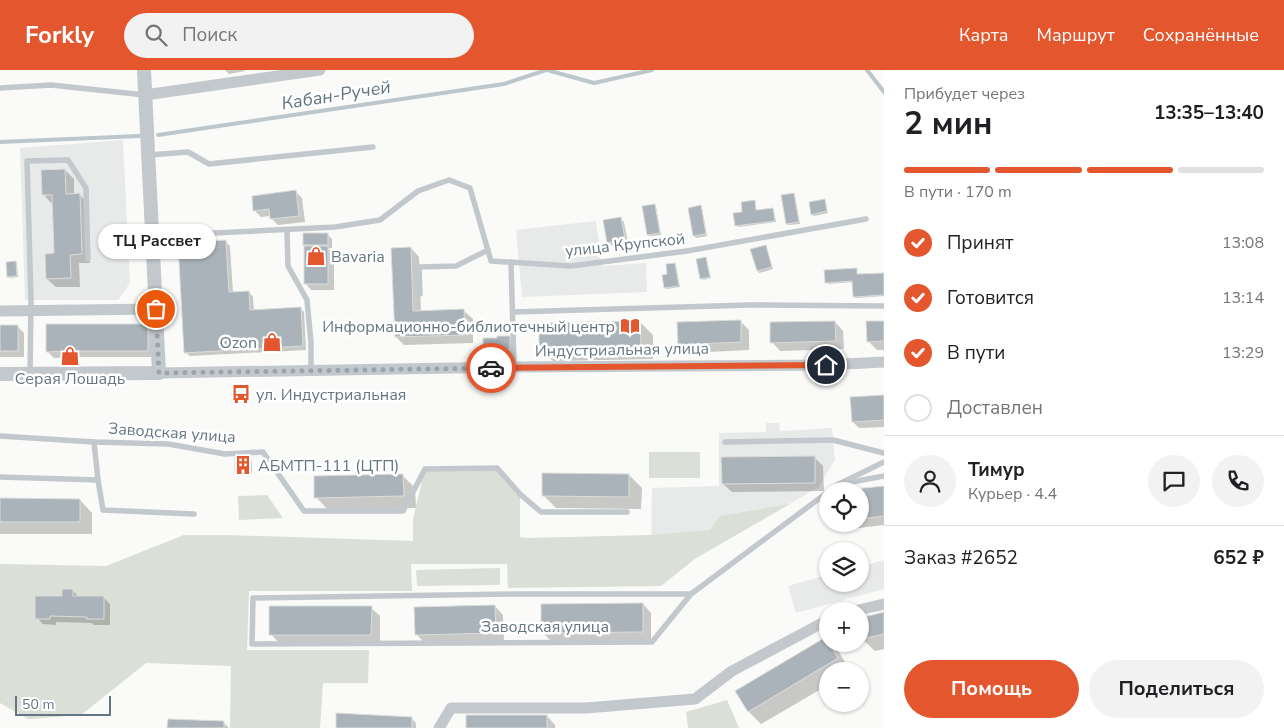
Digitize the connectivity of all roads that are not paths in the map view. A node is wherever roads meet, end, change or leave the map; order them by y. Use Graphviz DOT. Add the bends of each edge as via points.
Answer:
graph roads {
  1 [pos="144,70"];
  2 [pos="320,70"];
  3 [pos="0,88"];
  4 [pos="145,95"];
  5 [pos="373,147"];
  6 [pos="148,155"];
  7 [pos="866,219"];
  8 [pos="287,230"];
  9 [pos="152,236"];
  10 [pos="488,250"];
  11 [pos="88,259"];
  12 [pos="511,262"];
  13 [pos="420,294"];
  14 [pos="884,306"];
  15 [pos="156,309"];
  16 [pos="0,310"];
  17 [pos="30,310"];
  18 [pos="513,312"];
  19 [pos="884,362"];
  20 [pos="514,367"];
  21 [pos="311,370"];
  22 [pos="159,373"];
  23 [pos="0,374"];
  24 [pos="30,374"];
  25 [pos="0,436"];
  26 [pos="94,442"];
  27 [pos="725,442"];
  28 [pos="884,454"];
  29 [pos="884,462"];
  30 [pos="884,476"];
  31 [pos="0,477"];
  32 [pos="98,480"];
  33 [pos="843,482"];
  34 [pos="850,482"];
  35 [pos="819,499"];
  36 [pos="628,512"];
  37 [pos="194,514"];
  38 [pos="690,594"];
  39 [pos="884,604"];
  40 [pos="869,608"];
  41 [pos="819,625"];
  42 [pos="439,728"];
  1 -- 4 [label="street"];
  2 -- 4 [label="street"];
  3 -- 4 [label="lane" via="51,85"];
  4 -- 6 [label="street"];
  5 -- 6 [label="lane" via="209,164 188,152"];
  6 -- 9 [label="street"];
  7 -- 12 [label="lane, улица Крупской" via="687,252 571,266"];
  8 -- 9 [label="lane"];
  8 -- 10 [label="lane" via="335,228 380,220 418,191 449,180 470,188"];
  8 -- 21 [label="lane" via="288,266 307,300"];
  9 -- 15 [label="street"];
  10 -- 12 [label="lane, улица Крупской" via="491,261"];
  10 -- 13 [label="lane" via="456,266 419,267"];
  11 -- 17 [label="lane" via="86,188 68,160 27,161"];
  12 -- 18 [label="lane"];
  14 -- 18 [label="lane" via="749,305"];
  15 -- 17 [label="street"];
  15 -- 22 [label="street"];
  16 -- 17 [label="street"];
  17 -- 24 [label="lane"];
  18 -- 20 [label="lane"];
  19 -- 20 [label="street, Индустриальная улица"];
  20 -- 21 [label="street, Индустриальная улица"];
  21 -- 22 [label="street, Индустриальная улица"];
  22 -- 24 [label="street, Индустриальная улица"];
  23 -- 24 [label="street, Индустриальная улица"];
  25 -- 26 [label="lane, Заводская улица"];
  26 -- 32 [label="lane"];
  26 -- 36 [label="lane, Заводская улица" via="168,444 225,454 263,452 304,511 403,511 425,469 497,468 541,512"];
  27 -- 28 [label="lane" via="833,440"];
  29 -- 33 [label="lane, Заводская улица"];
  30 -- 34 [label="lane, Заводская улица"];
  31 -- 32 [label="lane"];
  32 -- 37 [label="lane" via="103,510"];
  35 -- 38 [label="lane, Заводская улица"];
  38 -- 38 [label="lane, Заводская улица" via="652,642 252,644 253,598"];
  39 -- 40 [label="street"];
  41 -- 42 [label="street" via="732,671 695,699 586,708 451,708"];
}
